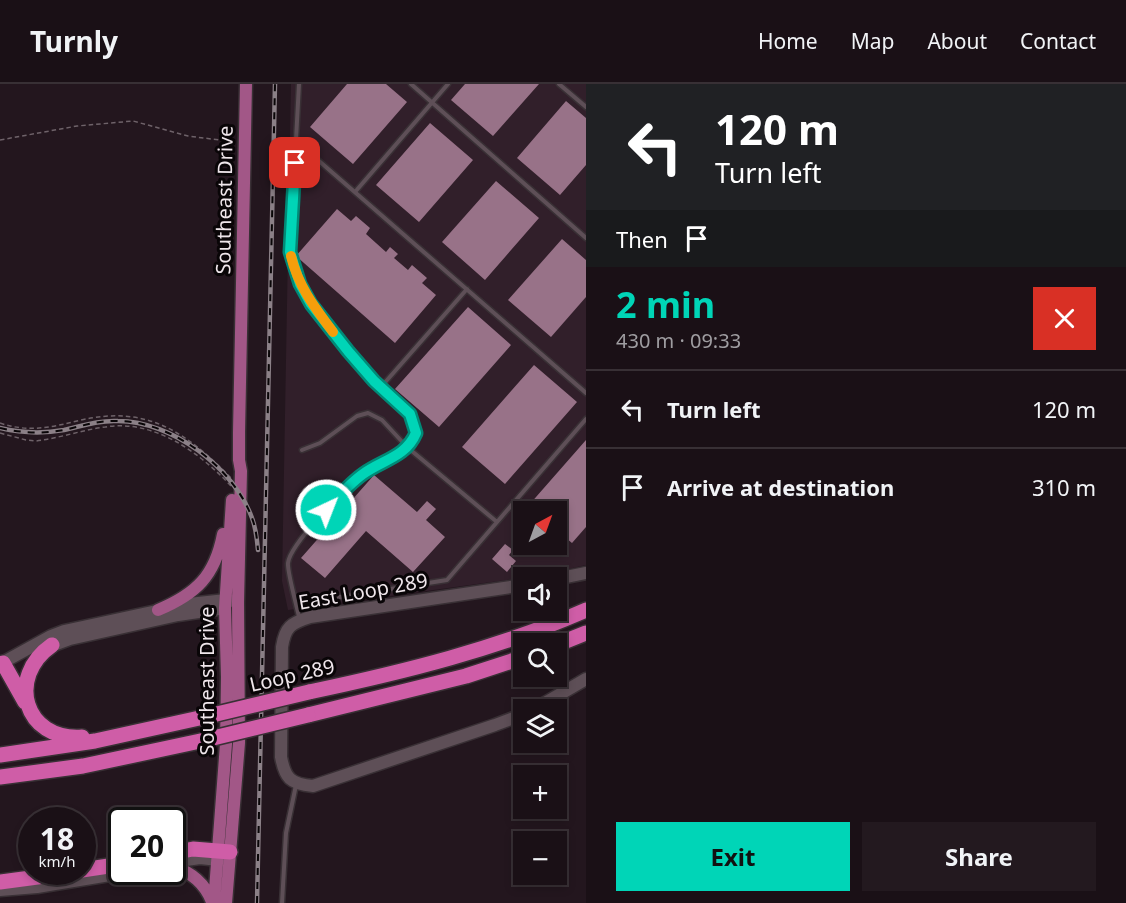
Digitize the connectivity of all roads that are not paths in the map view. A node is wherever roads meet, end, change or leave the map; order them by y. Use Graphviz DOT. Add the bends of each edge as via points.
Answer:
graph roads {
  1 [pos="246,84"];
  2 [pos="299,84"];
  3 [pos="411,84"];
  4 [pos="448,84"];
  5 [pos="559,84"];
  6 [pos="432,103"];
  7 [pos="586,107"];
  8 [pos="296,141"];
  9 [pos="355,192"];
  10 [pos="586,238"];
  11 [pos="467,289"];
  12 [pos="381,387"];
  13 [pos="586,393"];
  14 [pos="586,419"];
  15 [pos="407,447"];
  16 [pos="302,450"];
  17 [pos="239,460"];
  18 [pos="232,504"];
  19 [pos="497,522"];
  20 [pos="586,573"];
  21 [pos="567,577"];
  22 [pos="513,587"];
  23 [pos="297,604"];
  24 [pos="232,605"];
  25 [pos="158,610"];
  26 [pos="586,610"];
  27 [pos="300,620"];
  28 [pos="586,633"];
  29 [pos="567,641"];
  30 [pos="52,645"];
  31 [pos="513,660"];
  32 [pos="2,667"];
  33 [pos="586,679"];
  34 [pos="552,699"];
  35 [pos="28,707"];
  36 [pos="513,718"];
  37 [pos="147,729"];
  38 [pos="0,755"];
  39 [pos="0,777"];
  40 [pos="296,784"];
  41 [pos="186,850"];
  42 [pos="223,856"];
  43 [pos="186,861"];
  44 [pos="186,872"];
  45 [pos="108,875"];
  46 [pos="18,880"];
  47 [pos="0,882"];
  48 [pos="0,890"];
  49 [pos="213,903"];
  50 [pos="226,903"];
  51 [pos="282,903"];
  1 -- 17 [label="main road, Southeast Drive"];
  2 -- 8 [label="lane"];
  3 -- 6 [label="lane"];
  4 -- 6 [label="lane"];
  5 -- 7 [label="lane"];
  6 -- 9 [label="lane"];
  6 -- 10 [label="lane"];
  8 -- 9 [label="lane"];
  8 -- 12 [label="lane" via="290,252 294,267 311,304"];
  9 -- 11 [label="lane"];
  11 -- 12 [label="lane"];
  11 -- 13 [label="lane"];
  12 -- 15 [label="lane" via="410,414 416,433"];
  14 -- 19 [label="lane"];
  15 -- 16 [label="lane" via="382,420 368,413"];
  15 -- 19 [label="lane"];
  15 -- 23 [label="lane" via="363,474 341,493 296,546 288,563"];
  17 -- 18 [label="main road, Southeast Drive"];
  17 -- 24 [label="main road, Southeast Drive"];
  18 -- 24 [label="main road, Southeast Drive"];
  18 -- 25 [label="main road" via="216,560 203,581 185,598"];
  19 -- 23 [label="lane" via="447,580"];
  20 -- 21 [label="main road"];
  22 -- 27 [label="main road, East Loop 289"];
  23 -- 27 [label="lane"];
  24 -- 25 [label="main road"];
  24 -- 30 [label="main road"];
  24 -- 42 [label="main road, Southeast Drive" via="239,743"];
  25 -- 32 [label="main road" via="64,631"];
  26 -- 37 [label="highway, Loop 289, bridge" via="524,635 434,663"];
  27 -- 40 [label="main road, East Loop 289" via="289,627 282,647 281,757 284,772"];
  28 -- 29 [label="highway"];
  30 -- 32 [label="main road"];
  30 -- 35 [label="highway" via="36,659 27,678"];
  31 -- 39 [label="highway, bridge" via="454,679 205,740 83,766"];
  32 -- 35 [label="highway"];
  33 -- 34 [label="main road"];
  35 -- 37 [label="highway" via="43,726 68,738"];
  36 -- 40 [label="main road" via="346,776 313,786"];
  37 -- 38 [label="highway, Loop 289"];
  40 -- 51 [label="lane" via="286,833"];
  41 -- 42 [label="highway"];
  42 -- 43 [label="main road"];
  42 -- 49 [label="main road, Southeast Drive"];
  42 -- 50 [label="main road, Southeast Drive"];
  44 -- 49 [label="main road" via="201,883"];
  45 -- 48 [label="main road"];
  46 -- 47 [label="highway"];
}
